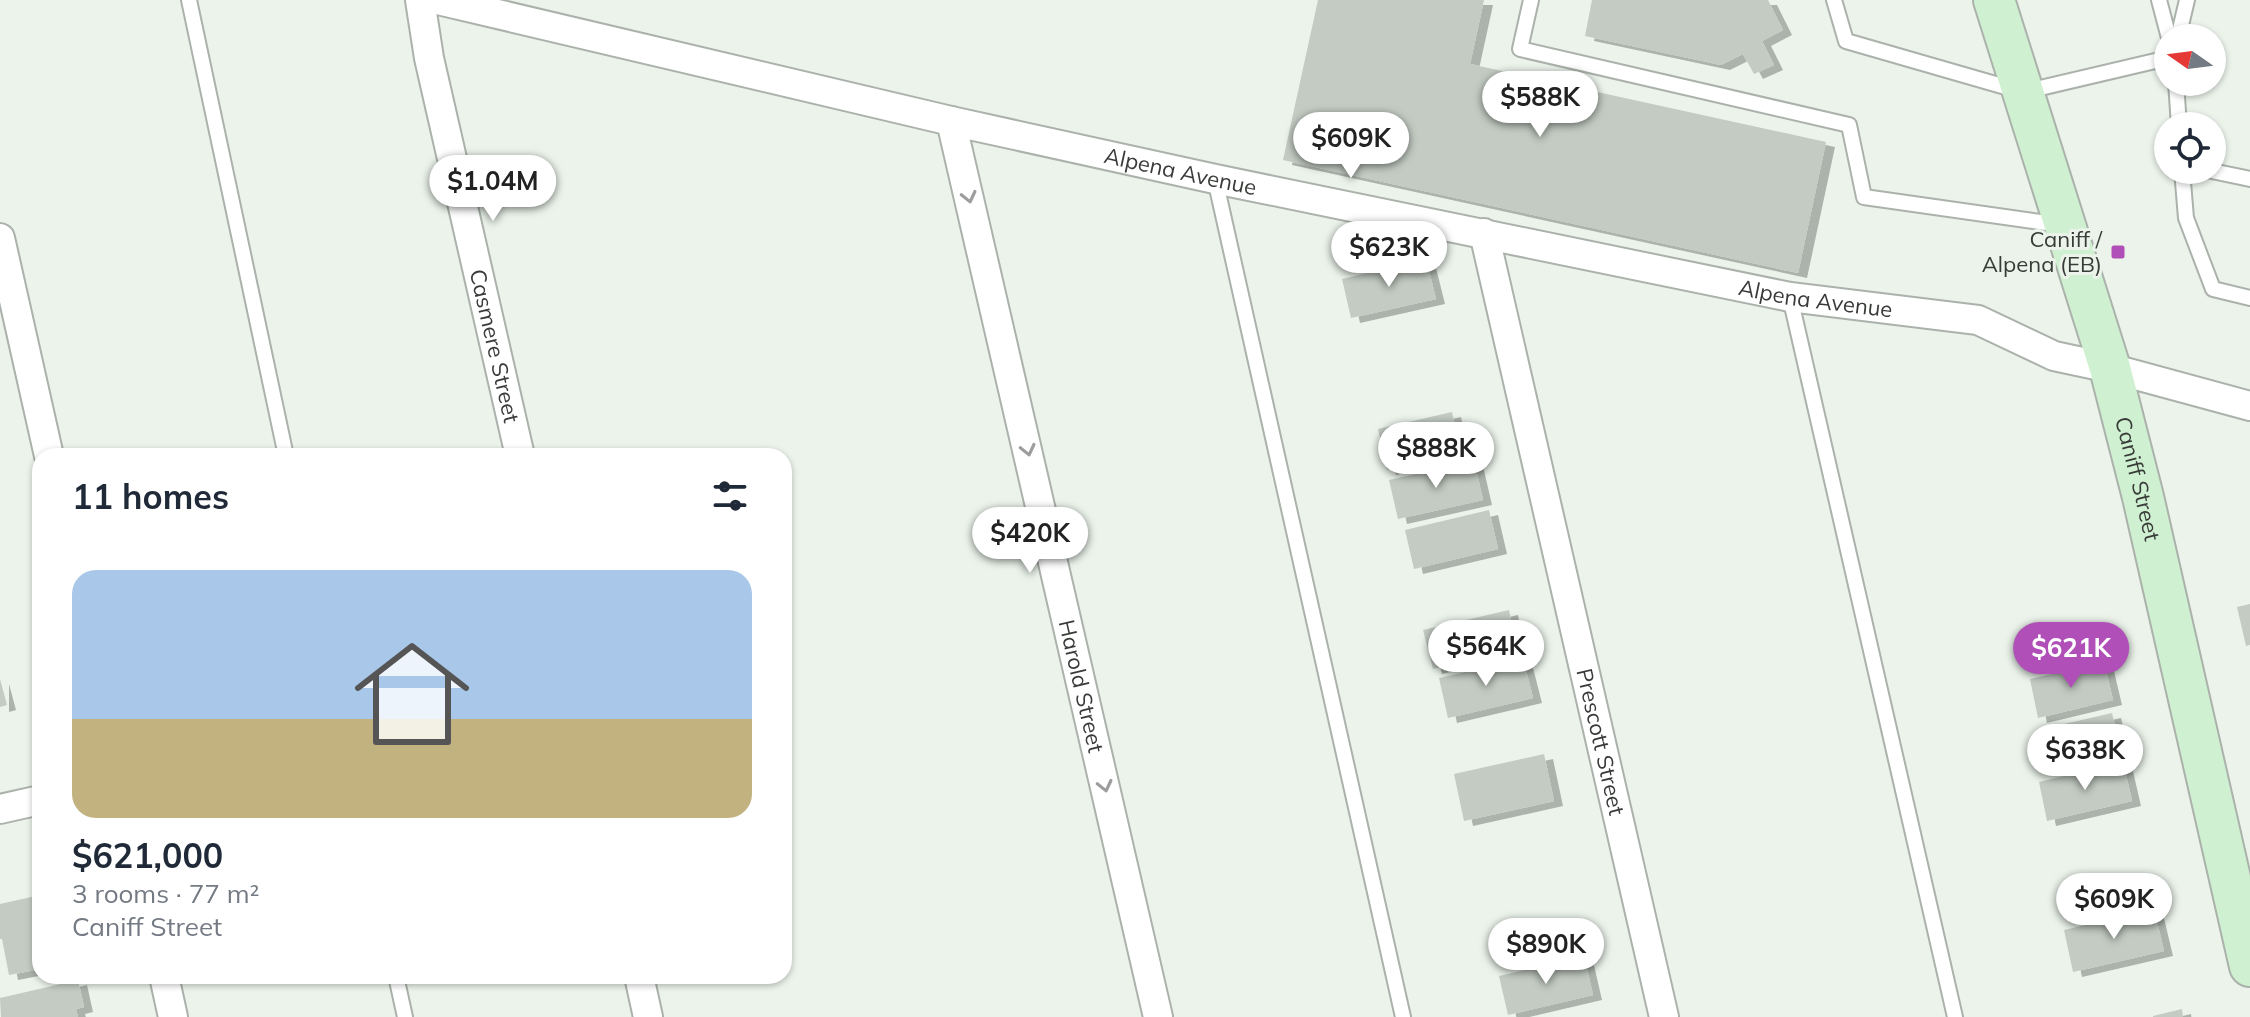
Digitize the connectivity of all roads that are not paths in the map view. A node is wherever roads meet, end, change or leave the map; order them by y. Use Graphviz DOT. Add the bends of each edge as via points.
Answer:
graph roads {
  1 [pos="189,0"];
  2 [pos="420,0"];
  3 [pos="438,0"];
  4 [pos="1531,0"];
  5 [pos="1834,0"];
  6 [pos="1994,0"];
  7 [pos="2159,0"];
  8 [pos="2187,0"];
  9 [pos="2165,24"];
  10 [pos="2181,24"];
  11 [pos="2154,61"];
  12 [pos="2023,92"];
  13 [pos="951,121"];
  14 [pos="2226,174"];
  15 [pos="1215,179"];
  16 [pos="2250,179"];
  17 [pos="2183,184"];
  18 [pos="2065,226"];
  19 [pos="1484,233"];
  20 [pos="0,238"];
  21 [pos="1790,297"];
  22 [pos="2250,298"];
  23 [pos="2110,368"];
  24 [pos="2250,406"];
  25 [pos="47,448"];
  26 [pos="284,448"];
  27 [pos="518,448"];
  28 [pos="32,802"];
  29 [pos="0,809"];
  30 [pos="2250,966"];
  31 [pos="166,984"];
  32 [pos="398,984"];
  33 [pos="641,984"];
  34 [pos="173,1017"];
  35 [pos="405,1017"];
  36 [pos="648,1017"];
  37 [pos="1158,1017"];
  38 [pos="1403,1017"];
  39 [pos="1664,1017"];
  40 [pos="1955,1017"];
  1 -- 26 [label="lane"];
  2 -- 27 [label="street, Casmere Street"];
  3 -- 13 [label="street, Alpena Avenue"];
  4 -- 18 [label="lane" via="1520,49 1849,125 1864,197"];
  5 -- 12 [label="lane" via="1846,41"];
  6 -- 12 [label="street, Caniff Street"];
  7 -- 9 [label="lane"];
  8 -- 10 [label="lane"];
  11 -- 12 [label="lane"];
  12 -- 18 [label="street, Caniff Street"];
  13 -- 15 [label="street, Alpena Avenue"];
  13 -- 37 [label="street, Harold Street, one-way"];
  14 -- 16 [label="lane"];
  15 -- 19 [label="street, Alpena Avenue"];
  15 -- 38 [label="lane"];
  17 -- 22 [label="lane" via="2186,218 2213,289"];
  18 -- 23 [label="street, Caniff Street"];
  19 -- 21 [label="street, Alpena Avenue"];
  19 -- 39 [label="street, Prescott Street"];
  20 -- 25 [label="street"];
  21 -- 23 [label="street, Alpena Avenue" via="1978,320 2054,356"];
  21 -- 40 [label="lane"];
  23 -- 24 [label="street, Alpena Avenue"];
  23 -- 30 [label="street, Caniff Street"];
  28 -- 29 [label="street"];
  31 -- 34 [label="street"];
  32 -- 35 [label="lane"];
  33 -- 36 [label="street"];
}
